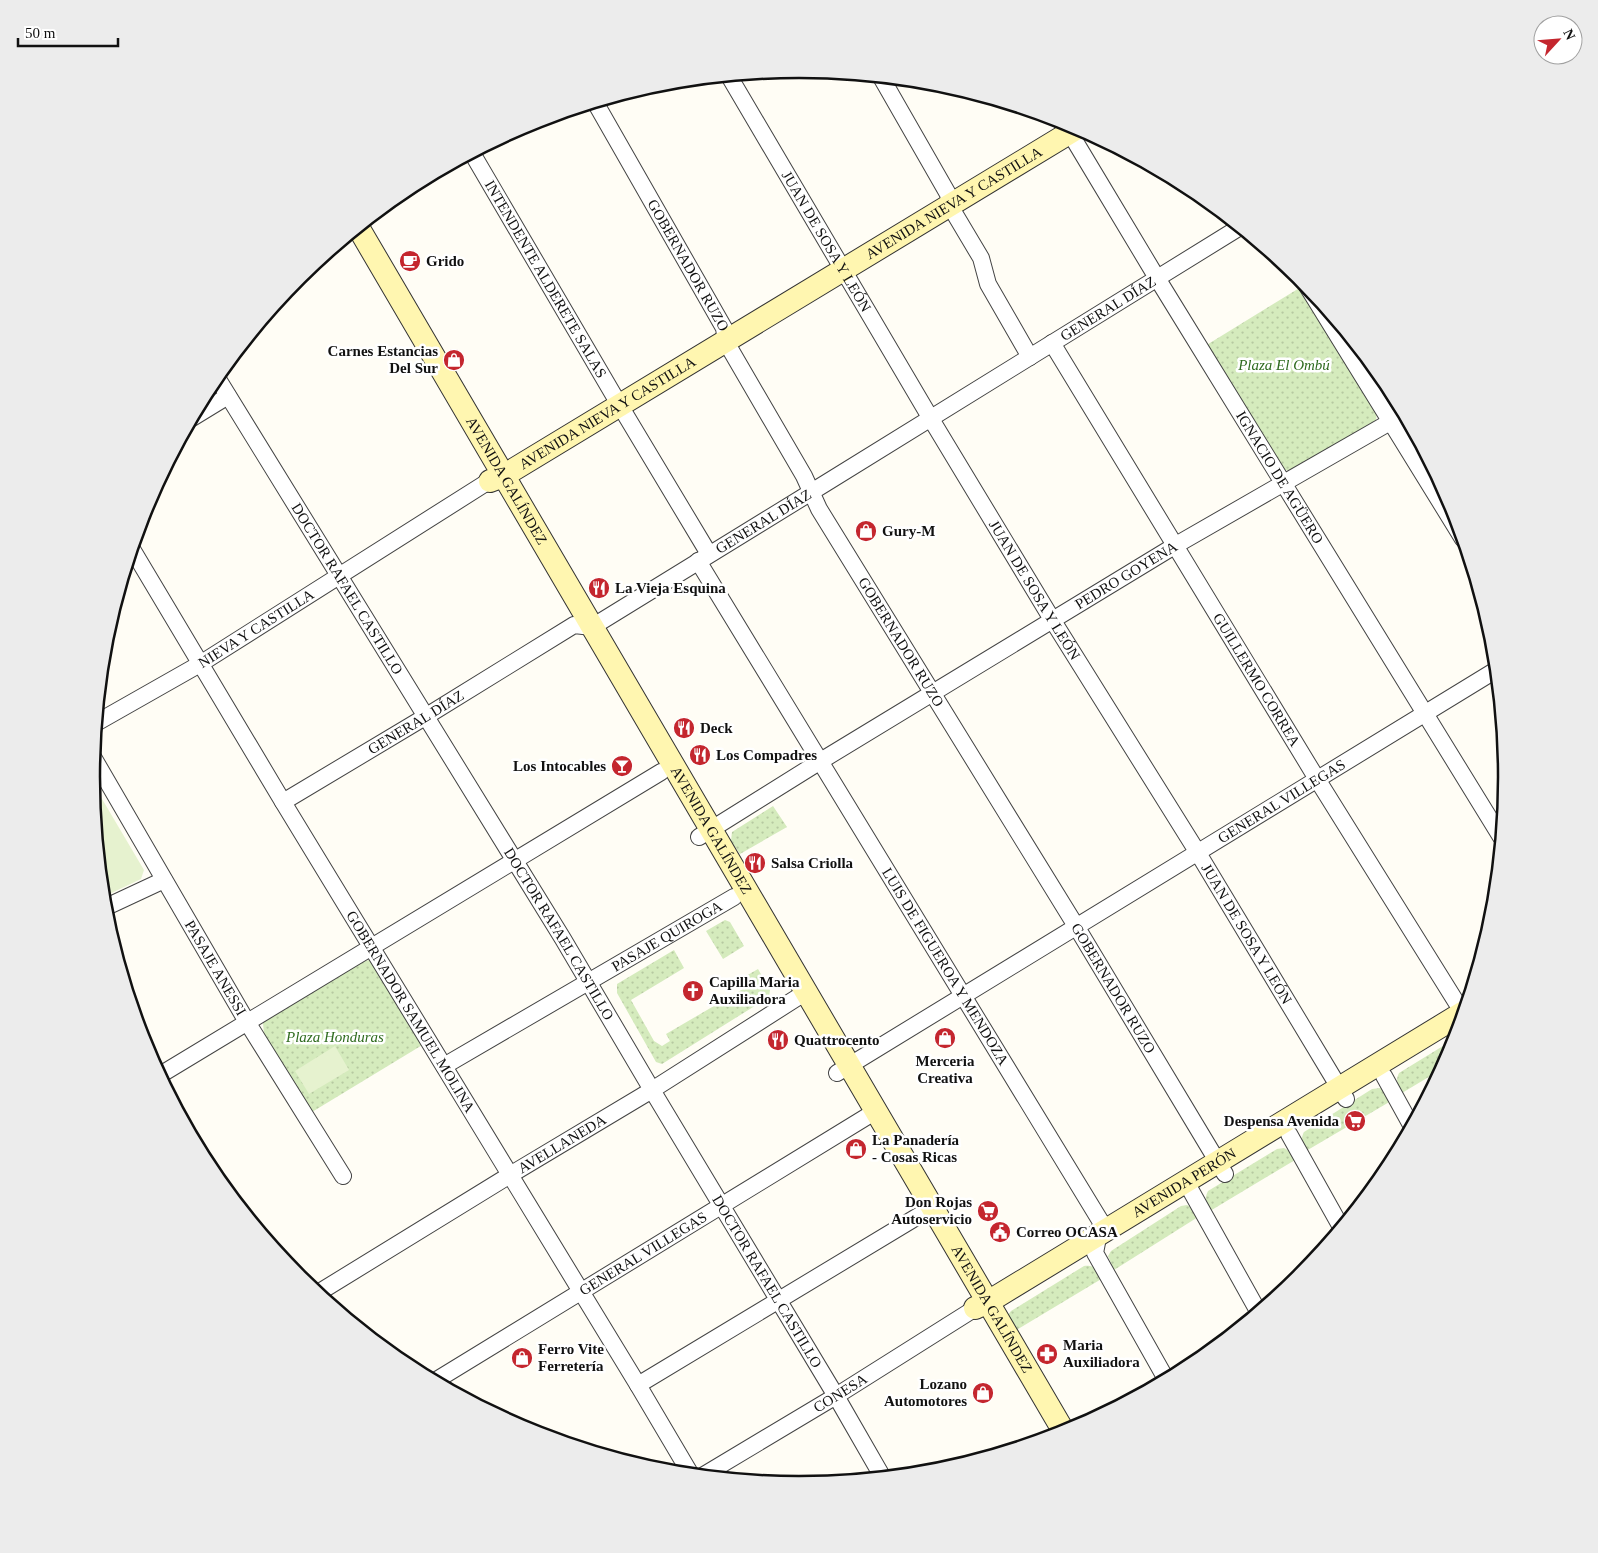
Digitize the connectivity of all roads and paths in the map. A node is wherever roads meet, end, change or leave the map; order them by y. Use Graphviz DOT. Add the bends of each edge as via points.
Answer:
graph roads {
  1 [pos="732,81"];
  2 [pos="884,82"];
  3 [pos="598,107"];
  4 [pos="1061,129"];
  5 [pos="1072,134"];
  6 [pos="475,158"];
  7 [pos="949,200"];
  8 [pos="1235,230"];
  9 [pos="360,232"];
  10 [pos="349,242"];
  11 [pos="840,266"];
  12 [pos="1157,278"];
  13 [pos="725,335"];
  14 [pos="1345,340"];
  15 [pos="1052,343"];
  16 [pos="1030,356"];
  17 [pos="221,384"];
  18 [pos="228,396"];
  19 [pos="616,400"];
  20 [pos="204,411"];
  21 [pos="931,418"];
  22 [pos="1398,418"];
  23 [pos="496,474"];
  24 [pos="1284,484"];
  25 [pos="1435,487"];
  26 [pos="811,492"];
  27 [pos="1176,545"];
  28 [pos="136,556"];
  29 [pos="704,558"];
  30 [pos="339,576"];
  31 [pos="1053,621"];
  32 [pos="583,626"];
  33 [pos="200,664"];
  34 [pos="1490,674"];
  35 [pos="932,694"];
  36 [pos="1425,714"];
  37 [pos="425,717"];
  38 [pos="102,719"];
  39 [pos="819,762"];
  40 [pos="100,769"];
  41 [pos="661,772"];
  42 [pos="1318,779"];
  43 [pos="283,802"];
  44 [pos="1496,829"];
  45 [pos="705,834"];
  46 [pos="1198,853"];
  47 [pos="515,861"];
  48 [pos="164,880"];
  49 [pos="734,897"];
  50 [pos="112,904"];
  51 [pos="1076,926"];
  52 [pos="371,946"];
  53 [pos="589,982"];
  54 [pos="963,994"];
  55 [pos="800,996"];
  56 [pos="1458,1010"];
  57 [pos="247,1022"];
  58 [pos="1453,1023"];
  59 [pos="1452,1024"];
  60 [pos="444,1066"];
  61 [pos="843,1069"];
  62 [pos="166,1072"];
  63 [pos="1384,1076"];
  64 [pos="652,1090"];
  65 [pos="1343,1094"];
  66 [pos="870,1115"];
  67 [pos="1408,1119"];
  68 [pos="1289,1134"];
  69 [pos="1221,1168"];
  70 [pos="510,1174"];
  71 [pos="343,1176"];
  72 [pos="1189,1188"];
  73 [pos="722,1206"];
  74 [pos="920,1215"];
  75 [pos="1337,1222"];
  76 [pos="1097,1244"];
  77 [pos="324,1289"];
  78 [pos="581,1292"];
  79 [pos="778,1300"];
  80 [pos="1255,1306"];
  81 [pos="986,1308"];
  82 [pos="1163,1373"];
  83 [pos="441,1377"];
  84 [pos="638,1385"];
  85 [pos="836,1396"];
  86 [pos="1059,1425"];
  87 [pos="1045,1430"];
  88 [pos="685,1466"];
  89 [pos="712,1470"];
  90 [pos="879,1471"];
  1 -- 11 [label="street, JUAN DE SOSA Y LEÓN"];
  2 -- 7 [label="street"];
  3 -- 13 [label="street, GOBERNADOR RUZO"];
  4 -- 7 [label="main road, AVENIDA NIEVA Y CASTILLA"];
  5 -- 12 [label="street, IGNACIO DE AGÜERO"];
  6 -- 19 [label="street, INTENDENTE ALDERETE SALAS"];
  7 -- 11 [label="main road, AVENIDA NIEVA Y CASTILLA"];
  7 -- 16 [label="street" via="981,258 988,284"];
  8 -- 12 [label="street, GENERAL DÍAZ"];
  9 -- 23 [label="main road, AVENIDA GALÍNDEZ"];
  10 -- 23 [label="main road, AVENIDA GALÍNDEZ"];
  11 -- 13 [label="main road, AVENIDA NIEVA Y CASTILLA"];
  11 -- 21 [label="street, JUAN DE SOSA Y LEÓN"];
  12 -- 15 [label="street, GENERAL DÍAZ"];
  12 -- 24 [label="street, IGNACIO DE AGÜERO"];
  13 -- 19 [label="main road, AVENIDA NIEVA Y CASTILLA"];
  13 -- 26 [label="street, GOBERNADOR RUZO"];
  14 -- 22 [label="street"];
  15 -- 16 [label="street, GENERAL DÍAZ"];
  15 -- 27 [label="street, GUILLERMO CORREA"];
  16 -- 21 [label="street, GENERAL DÍAZ"];
  17 -- 18 [label="street, DOCTOR RAFAEL CASTILLO"];
  18 -- 20 [label="street"];
  18 -- 30 [label="street, DOCTOR RAFAEL CASTILLO"];
  19 -- 23 [label="main road, AVENIDA NIEVA Y CASTILLA"];
  19 -- 29 [label="street, LUIS DE FIGUEROA Y MENDOZA"];
  21 -- 26 [label="street, GENERAL DÍAZ"];
  21 -- 31 [label="street, JUAN DE SOSA Y LEÓN"];
  22 -- 24 [label="street, PEDRO GOYENA"];
  22 -- 25 [label="street"];
  23 -- 30 [label="street, NIEVA Y CASTILLA"];
  23 -- 32 [label="main road, AVENIDA GALÍNDEZ"];
  24 -- 27 [label="street, PEDRO GOYENA"];
  24 -- 36 [label="street, IGNACIO DE AGÜERO"];
  26 -- 29 [label="street, GENERAL DÍAZ"];
  26 -- 35 [label="street, GOBERNADOR RUZO"];
  27 -- 31 [label="street, PEDRO GOYENA"];
  27 -- 42 [label="street, GUILLERMO CORREA"];
  28 -- 33 [label="street, GOBERNADOR SAMUEL MOLINA"];
  29 -- 32 [label="street, GENERAL DÍAZ"];
  29 -- 39 [label="street, LUIS DE FIGUEROA Y MENDOZA"];
  30 -- 33 [label="street, NIEVA Y CASTILLA"];
  30 -- 37 [label="street, DOCTOR RAFAEL CASTILLO"];
  31 -- 35 [label="street, PEDRO GOYENA"];
  31 -- 46 [label="street, JUAN DE SOSA Y LEÓN"];
  32 -- 37 [label="street, GENERAL DÍAZ"];
  32 -- 41 [label="main road, AVENIDA GALÍNDEZ"];
  32 -- 45 [label="main road, AVENIDA GALÍNDEZ"];
  33 -- 38 [label="street, NIEVA Y CASTILLA"];
  33 -- 43 [label="street, GOBERNADOR SAMUEL MOLINA"];
  34 -- 36 [label="street, GENERAL VILLEGAS"];
  35 -- 39 [label="street, PEDRO GOYENA"];
  35 -- 51 [label="street, GOBERNADOR RUZO"];
  36 -- 42 [label="street, GENERAL VILLEGAS"];
  36 -- 44 [label="street, IGNACIO DE AGÜERO"];
  37 -- 43 [label="street, GENERAL DÍAZ"];
  37 -- 47 [label="street, DOCTOR RAFAEL CASTILLO"];
  39 -- 45 [label="street, PEDRO GOYENA"];
  39 -- 54 [label="street, LUIS DE FIGUEROA Y MENDOZA"];
  40 -- 48 [label="street, PASAJE ANESSI"];
  41 -- 45 [label="main road, AVENIDA GALÍNDEZ"];
  41 -- 47 [label="street"];
  42 -- 46 [label="street, GENERAL VILLEGAS"];
  42 -- 56 [label="street, GUILLERMO CORREA"];
  43 -- 52 [label="street, GOBERNADOR SAMUEL MOLINA"];
  45 -- 49 [label="main road, AVENIDA GALÍNDEZ"];
  45 -- 55 [label="main road, AVENIDA GALÍNDEZ"];
  46 -- 51 [label="street, GENERAL VILLEGAS"];
  46 -- 65 [label="street, JUAN DE SOSA Y LEÓN"];
  47 -- 52 [label="street"];
  47 -- 53 [label="street, DOCTOR RAFAEL CASTILLO"];
  48 -- 50 [label="street"];
  48 -- 57 [label="street, PASAJE ANESSI"];
  49 -- 53 [label="street, PASAJE QUIROGA"];
  49 -- 55 [label="main road, AVENIDA GALÍNDEZ"];
  51 -- 54 [label="street, GENERAL VILLEGAS"];
  51 -- 69 [label="street, GOBERNADOR RUZO"];
  52 -- 57 [label="street"];
  52 -- 60 [label="street, GOBERNADOR SAMUEL MOLINA"];
  53 -- 60 [label="street, PASAJE QUIROGA"];
  53 -- 64 [label="street, DOCTOR RAFAEL CASTILLO"];
  54 -- 61 [label="street, GENERAL VILLEGAS"];
  54 -- 76 [label="street, LUIS DE FIGUEROA Y MENDOZA" via="1101,1222"];
  55 -- 61 [label="main road, AVENIDA GALÍNDEZ"];
  55 -- 64 [label="street, AVELLANEDA"];
  57 -- 62 [label="street"];
  57 -- 71 [label="street, PASAJE ANESSI"];
  58 -- 65 [label="main road, AVENIDA PERÓN"];
  59 -- 63 [label="main road, AVENIDA PERÓN"];
  60 -- 70 [label="street, GOBERNADOR SAMUEL MOLINA"];
  61 -- 66 [label="main road, AVENIDA GALÍNDEZ"];
  63 -- 65 [label="main road, AVENIDA PERÓN"];
  63 -- 67 [label="street"];
  64 -- 70 [label="street, AVELLANEDA"];
  64 -- 73 [label="street, DOCTOR RAFAEL CASTILLO"];
  65 -- 68 [label="main road, AVENIDA PERÓN"];
  65 -- 69 [label="main road, AVENIDA PERÓN"];
  66 -- 73 [label="street, GENERAL VILLEGAS"];
  66 -- 74 [label="main road, AVENIDA GALÍNDEZ"];
  66 -- 81 [label="main road, AVENIDA GALÍNDEZ"];
  68 -- 69 [label="main road, AVENIDA PERÓN"];
  68 -- 75 [label="street"];
  69 -- 72 [label="main road, AVENIDA PERÓN"];
  70 -- 77 [label="street, AVELLANEDA"];
  70 -- 78 [label="street, GOBERNADOR SAMUEL MOLINA"];
  72 -- 76 [label="main road, AVENIDA PERÓN"];
  72 -- 80 [label="street"];
  73 -- 78 [label="street, GENERAL VILLEGAS"];
  73 -- 79 [label="street, DOCTOR RAFAEL CASTILLO"];
  74 -- 79 [label="street"];
  74 -- 81 [label="main road, AVENIDA GALÍNDEZ"];
  76 -- 81 [label="main road, AVENIDA PERÓN"];
  76 -- 82 [label="street, LUIS DE FIGUEROA Y MENDOZA"];
  78 -- 83 [label="street, GENERAL VILLEGAS"];
  78 -- 84 [label="street, GOBERNADOR SAMUEL MOLINA"];
  79 -- 84 [label="street"];
  79 -- 85 [label="street, DOCTOR RAFAEL CASTILLO"];
  81 -- 85 [label="street, CONESA"];
  81 -- 86 [label="main road, AVENIDA GALÍNDEZ"];
  81 -- 87 [label="main road, AVENIDA GALÍNDEZ"];
  84 -- 88 [label="street, GOBERNADOR SAMUEL MOLINA"];
  85 -- 89 [label="street, CONESA"];
  85 -- 90 [label="street, DOCTOR RAFAEL CASTILLO"];
}
